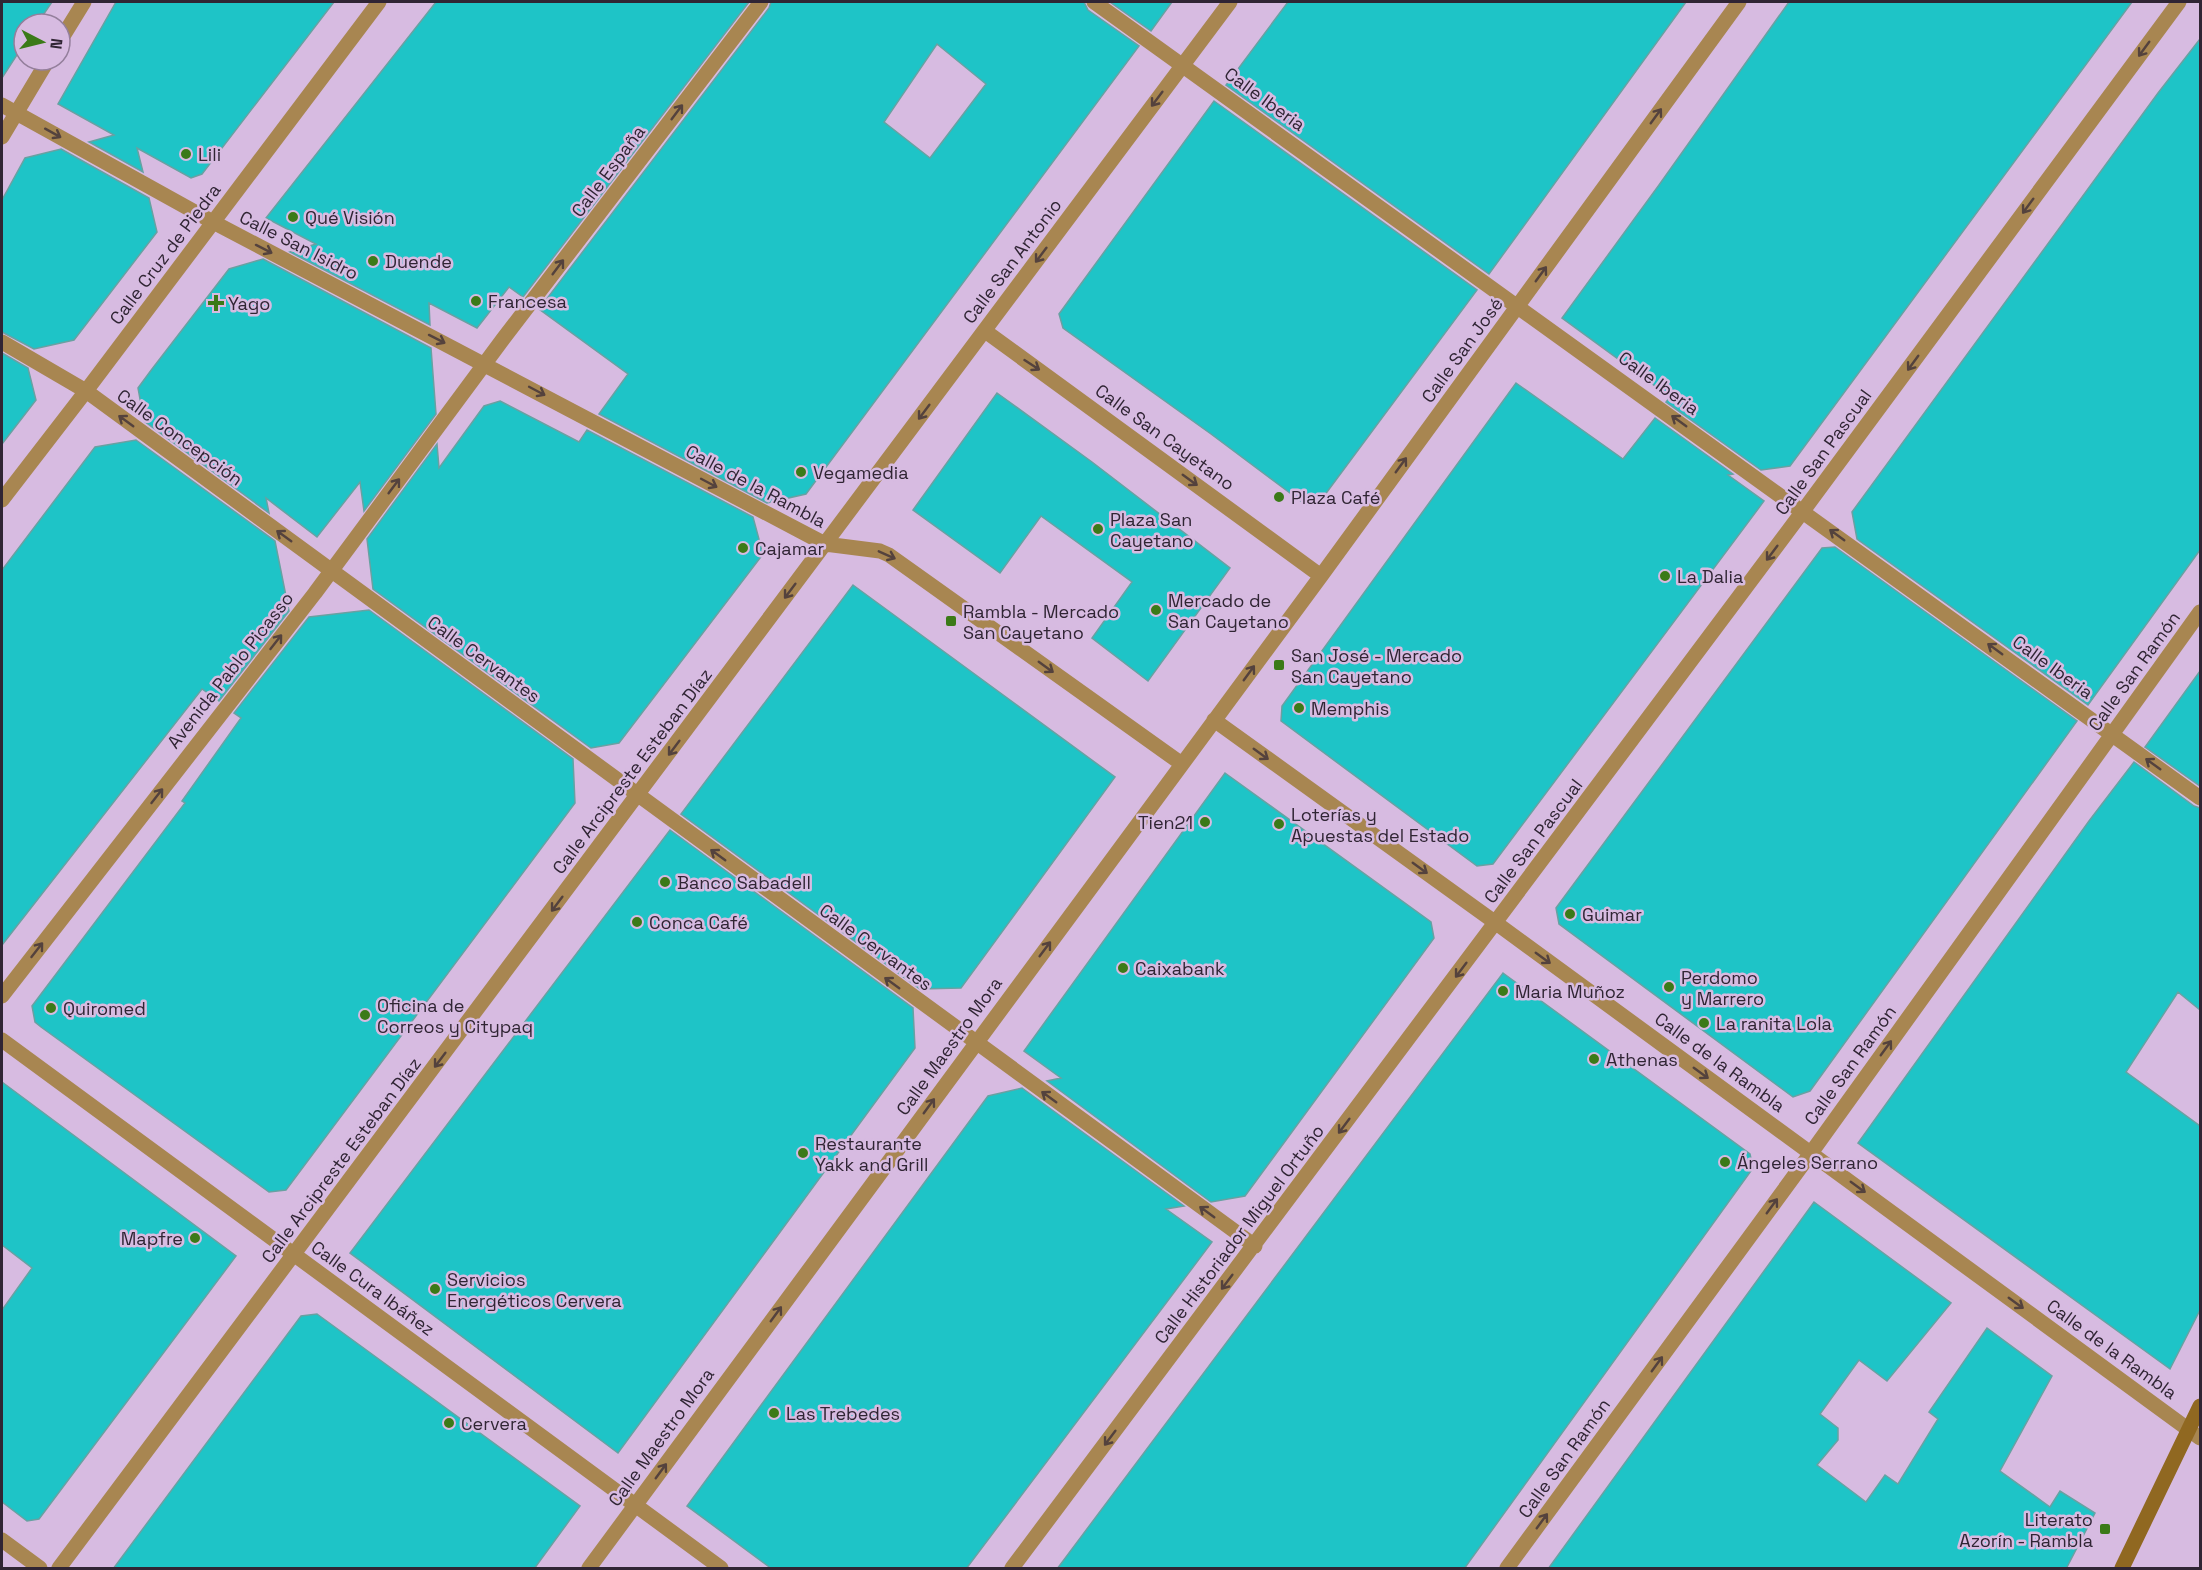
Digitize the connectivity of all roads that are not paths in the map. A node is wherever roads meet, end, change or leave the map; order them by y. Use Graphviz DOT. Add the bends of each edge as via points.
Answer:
graph roads {
  1 [pos="84,2"];
  2 [pos="379,2"];
  3 [pos="761,2"];
  4 [pos="1094,2"];
  5 [pos="1230,2"];
  6 [pos="1739,2"];
  7 [pos="2179,2"];
  8 [pos="72,21"];
  9 [pos="1182,64"];
  10 [pos="41,72"];
  11 [pos="2,105"];
  12 [pos="16,113"];
  13 [pos="2,137"];
  14 [pos="213,222"];
  15 [pos="1518,306"];
  16 [pos="985,331"];
  17 [pos="2,342"];
  18 [pos="485,364"];
  19 [pos="86,392"];
  20 [pos="2,500"];
  21 [pos="1803,511"];
  22 [pos="825,544"];
  23 [pos="331,571"];
  24 [pos="1321,576"];
  25 [pos="2200,612"];
  26 [pos="1214,720"];
  27 [pos="2113,734"];
  28 [pos="1182,764"];
  29 [pos="637,796"];
  30 [pos="2200,798"];
  31 [pos="1496,923"];
  32 [pos="2,996"];
  33 [pos="2,1040"];
  34 [pos="975,1044"];
  35 [pos="1811,1153"];
  36 [pos="1255,1246"];
  37 [pos="294,1255"];
  38 [pos="2200,1406"];
  39 [pos="2194,1434"];
  40 [pos="636,1505"];
  41 [pos="2,1540"];
  42 [pos="40,1569"];
  43 [pos="59,1569"];
  44 [pos="589,1569"];
  45 [pos="721,1569"];
  46 [pos="1012,1569"];
  47 [pos="1507,1569"];
  48 [pos="2122,1569"];
  1 -- 8 [label="street"];
  2 -- 14 [label="street, Calle Cruz de Piedra"];
  18 -- 3 [label="street, Calle España, one-way"];
  4 -- 9 [label="street, Calle Iberia"];
  5 -- 9 [label="street, Calle San Antonio"];
  15 -- 6 [label="street, Calle San José, one-way"];
  7 -- 21 [label="street, Calle San Pascual, one-way"];
  9 -- 15 [label="street, Calle Iberia"];
  9 -- 16 [label="street, Calle San Antonio, one-way"];
  10 -- 12 [label="street"];
  11 -- 12 [label="street, Calle San Isidro"];
  12 -- 13 [label="street"];
  12 -- 14 [label="street, Calle San Isidro, one-way"];
  14 -- 18 [label="street, Calle San Isidro, one-way"];
  14 -- 19 [label="street, Calle Cruz de Piedra"];
  21 -- 15 [label="street, Calle Iberia, one-way"];
  24 -- 15 [label="street, Calle San José, one-way"];
  16 -- 22 [label="street, Calle San Antonio, one-way"];
  16 -- 24 [label="street, Calle San Cayetano, one-way"];
  17 -- 19 [label="street, Calle Concepción"];
  18 -- 22 [label="street, Calle de la Rambla, one-way"];
  23 -- 18 [label="street, Avenida Pablo Picasso, one-way"];
  19 -- 20 [label="street, Calle Cruz de Piedra"];
  23 -- 19 [label="street, Calle Concepción, one-way"];
  27 -- 21 [label="street, Calle Iberia, one-way"];
  21 -- 31 [label="street, Calle San Pascual, one-way"];
  22 -- 28 [label="street, Calle de la Rambla, one-way" via="890,555"];
  22 -- 29 [label="street, Calle Arcipreste Esteban Díaz, one-way"];
  23 -- 29 [label="street, Calle Cervantes"];
  32 -- 23 [label="street, Avenida Pablo Picasso, one-way"];
  26 -- 24 [label="street, Calle San José, one-way"];
  25 -- 27 [label="street, Calle San Ramón"];
  26 -- 28 [label="street, Calle Maestro Mora"];
  26 -- 31 [label="street, Calle de la Rambla, one-way"];
  30 -- 27 [label="street, Calle Iberia, one-way"];
  35 -- 27 [label="street, Calle San Ramón, one-way"];
  34 -- 28 [label="street, Calle Maestro Mora, one-way"];
  34 -- 29 [label="street, Calle Cervantes, one-way"];
  29 -- 37 [label="street, Calle Arcipreste Esteban Díaz, one-way"];
  31 -- 35 [label="street, Calle de la Rambla, one-way"];
  31 -- 36 [label="street, Calle Historiador Miguel Ortuño, one-way"];
  33 -- 37 [label="street, Calle Cura Ibáñez"];
  36 -- 34 [label="street, Calle Cervantes, one-way"];
  40 -- 34 [label="street, Calle Maestro Mora, one-way"];
  35 -- 39 [label="street, Calle de la Rambla, one-way"];
  47 -- 35 [label="street, Calle San Ramón, one-way"];
  36 -- 46 [label="street, Calle Historiador Miguel Ortuño, one-way"];
  37 -- 40 [label="street, Calle Cura Ibáñez"];
  37 -- 43 [label="street, Calle Arcipreste Esteban Díaz"];
  38 -- 39 [label="main road"];
  39 -- 48 [label="main road"];
  40 -- 44 [label="street, Calle Maestro Mora"];
  40 -- 45 [label="street, Calle Cura Ibáñez"];
  41 -- 42 [label="street"];
}
